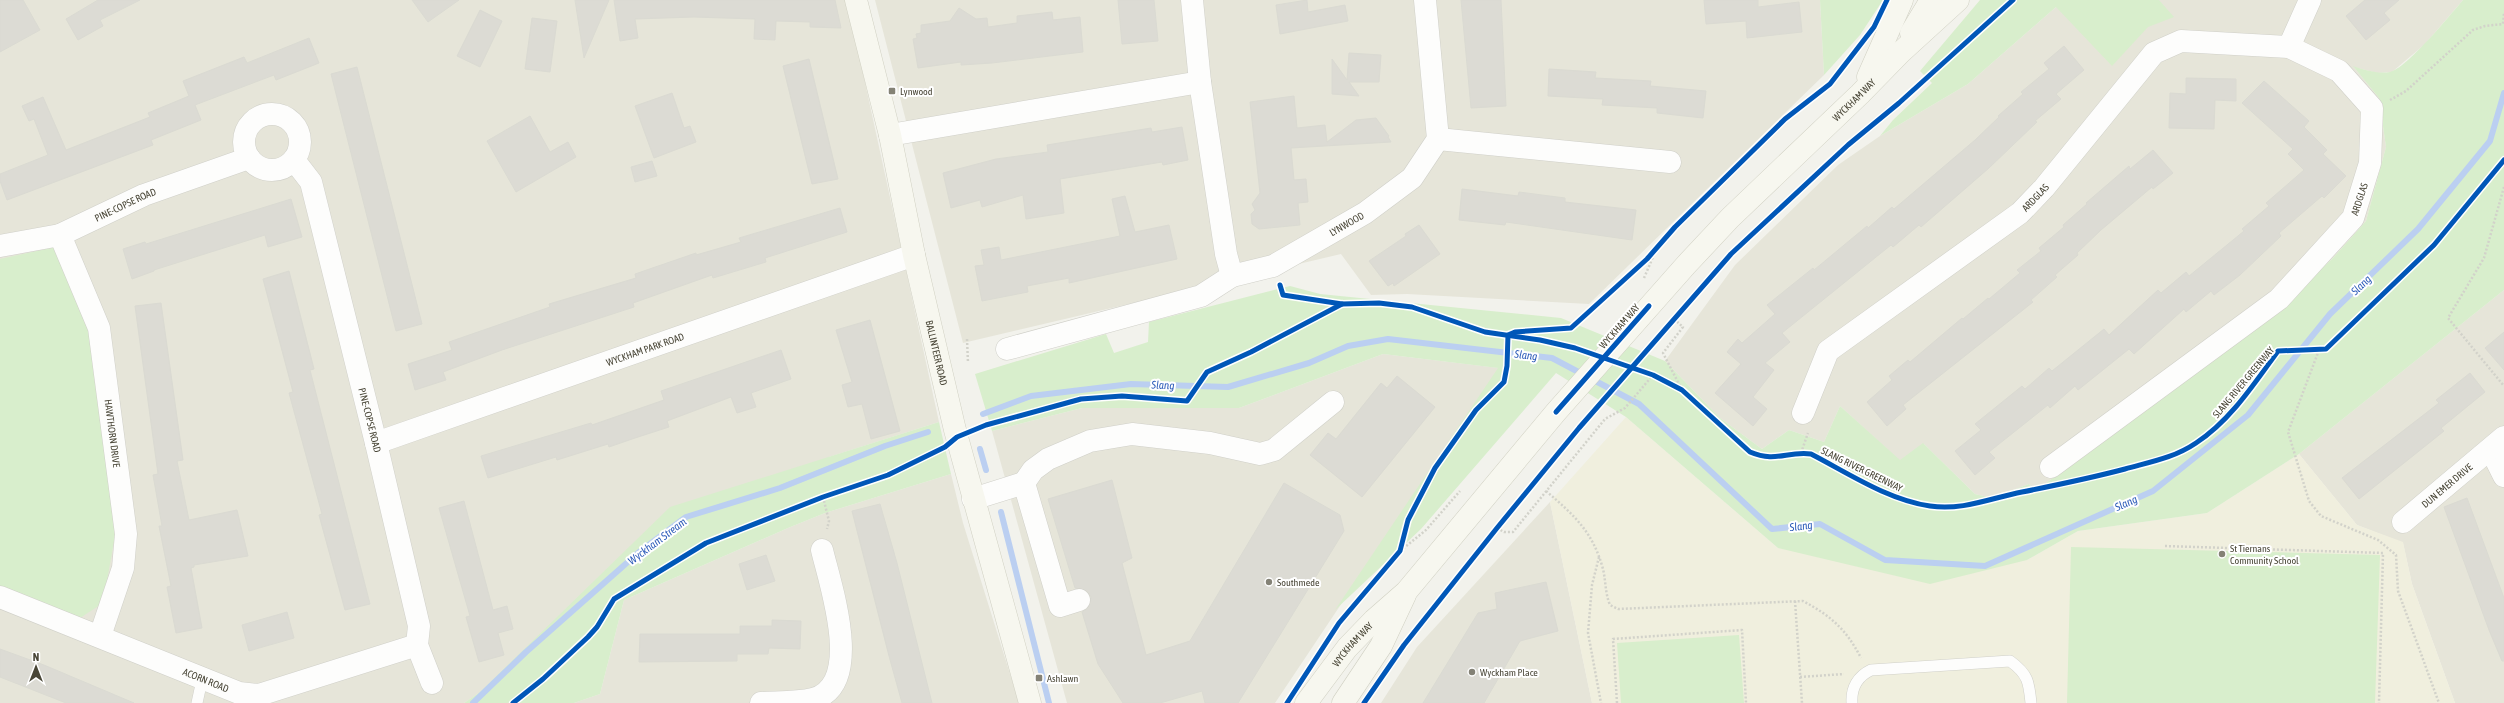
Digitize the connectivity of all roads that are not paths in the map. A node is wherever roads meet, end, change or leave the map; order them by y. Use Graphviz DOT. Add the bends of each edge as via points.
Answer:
graph roads {
  1 [pos="856,0"];
  2 [pos="1192,0"];
  3 [pos="1425,0"];
  4 [pos="1902,0"];
  5 [pos="1931,0"];
  6 [pos="1958,0"];
  7 [pos="2310,0"];
  8 [pos="2289,47"];
  9 [pos="1901,52"];
  10 [pos="1200,82"];
  11 [pos="1860,94"];
  12 [pos="890,135"];
  13 [pos="1438,139"];
  14 [pos="249,158"];
  15 [pos="294,160"];
  16 [pos="1670,162"];
  17 [pos="60,235"];
  18 [pos="0,246"];
  19 [pos="914,255"];
  20 [pos="1232,276"];
  21 [pos="1007,349"];
  22 [pos="1333,402"];
  23 [pos="1803,413"];
  24 [pos="376,443"];
  25 [pos="2497,444"];
  26 [pos="2051,467"];
  27 [pos="2504,476"];
  28 [pos="1024,483"];
  29 [pos="973,499"];
  30 [pos="2403,522"];
  31 [pos="822,550"];
  32 [pos="1406,592"];
  33 [pos="0,597"];
  34 [pos="1079,600"];
  35 [pos="100,636"];
  36 [pos="417,644"];
  37 [pos="202,680"];
  38 [pos="432,683"];
  39 [pos="197,703"];
  40 [pos="761,703"];
  41 [pos="1030,703"];
  42 [pos="1306,703"];
  43 [pos="1343,703"];
  44 [pos="1852,703"];
  45 [pos="2031,703"];
  1 -- 12 [label="main road, BALLINTEER ROAD"];
  2 -- 10 [label="street"];
  3 -- 13 [label="street"];
  4 -- 11 [label="main road"];
  5 -- 9 [label="main road, WYCKHAM WAY"];
  6 -- 9 [label="main road, WYCKHAM WAY"];
  7 -- 8 [label="street"];
  8 -- 23 [label="street, ARDGLAS" via="2181,41 2154,53 2044,188 2020,212 1828,351"];
  8 -- 26 [label="street, ARDGLAS" via="2339,71 2372,108 2370,163 2353,218 2279,299"];
  9 -- 11 [label="main road, WYCKHAM WAY"];
  10 -- 12 [label="street"];
  10 -- 20 [label="street" via="1226,254"];
  11 -- 32 [label="main road, WYCKHAM WAY" via="1730,218 1648,306"];
  12 -- 19 [label="main road, BALLINTEER ROAD"];
  13 -- 16 [label="street"];
  13 -- 20 [label="street, LYNWOOD" via="1412,178 1365,212 1273,266"];
  14 -- 15 [label="street" via="254,165 271,171 281,169"];
  14 -- 15 [label="street" via="243,143 249,125 262,115 272,114 286,117 299,132 300,147"];
  14 -- 17 [label="street, PINE-COPSE ROAD" via="144,195"];
  15 -- 24 [label="street, PINE-COPSE ROAD" via="311,182"];
  17 -- 18 [label="street, PINE-COPSE ROAD"];
  17 -- 35 [label="street, HAWTHORN DRIVE" via="99,328 126,534 123,568"];
  19 -- 24 [label="street, WYCKHAM PARK ROAD"];
  19 -- 29 [label="main road, BALLINTEER ROAD"];
  20 -- 21 [label="street, LYNWOOD" via="1201,296"];
  22 -- 28 [label="street" via="1274,450 1260,454 1210,443 1132,434 1090,441 1048,459 1033,470"];
  24 -- 36 [label="street, PINE-COPSE ROAD" via="419,626"];
  25 -- 27 [label="street, DUN EMER DRIVE"];
  25 -- 30 [label="street, DUN EMER DRIVE"];
  28 -- 29 [label="street"];
  28 -- 34 [label="street" via="1060,606"];
  29 -- 41 [label="main road, BALLINTEER ROAD"];
  31 -- 40 [label="street" via="842,644 842,665 826,691 814,699"];
  32 -- 42 [label="main road, WYCKHAM WAY" via="1353,642"];
  32 -- 43 [label="main road, WYCKHAM WAY" via="1381,646"];
  33 -- 35 [label="street, ACORN ROAD"];
  35 -- 37 [label="street, ACORN ROAD"];
  36 -- 37 [label="street, ACORN ROAD" via="259,695 239,693"];
  36 -- 38 [label="street, PINE-COPSE ROAD"];
  37 -- 39 [label="lane"];
  44 -- 45 [label="lane" via="1851,694 1859,679 1872,670 2010,661 2023,670 2029,685"];
}
